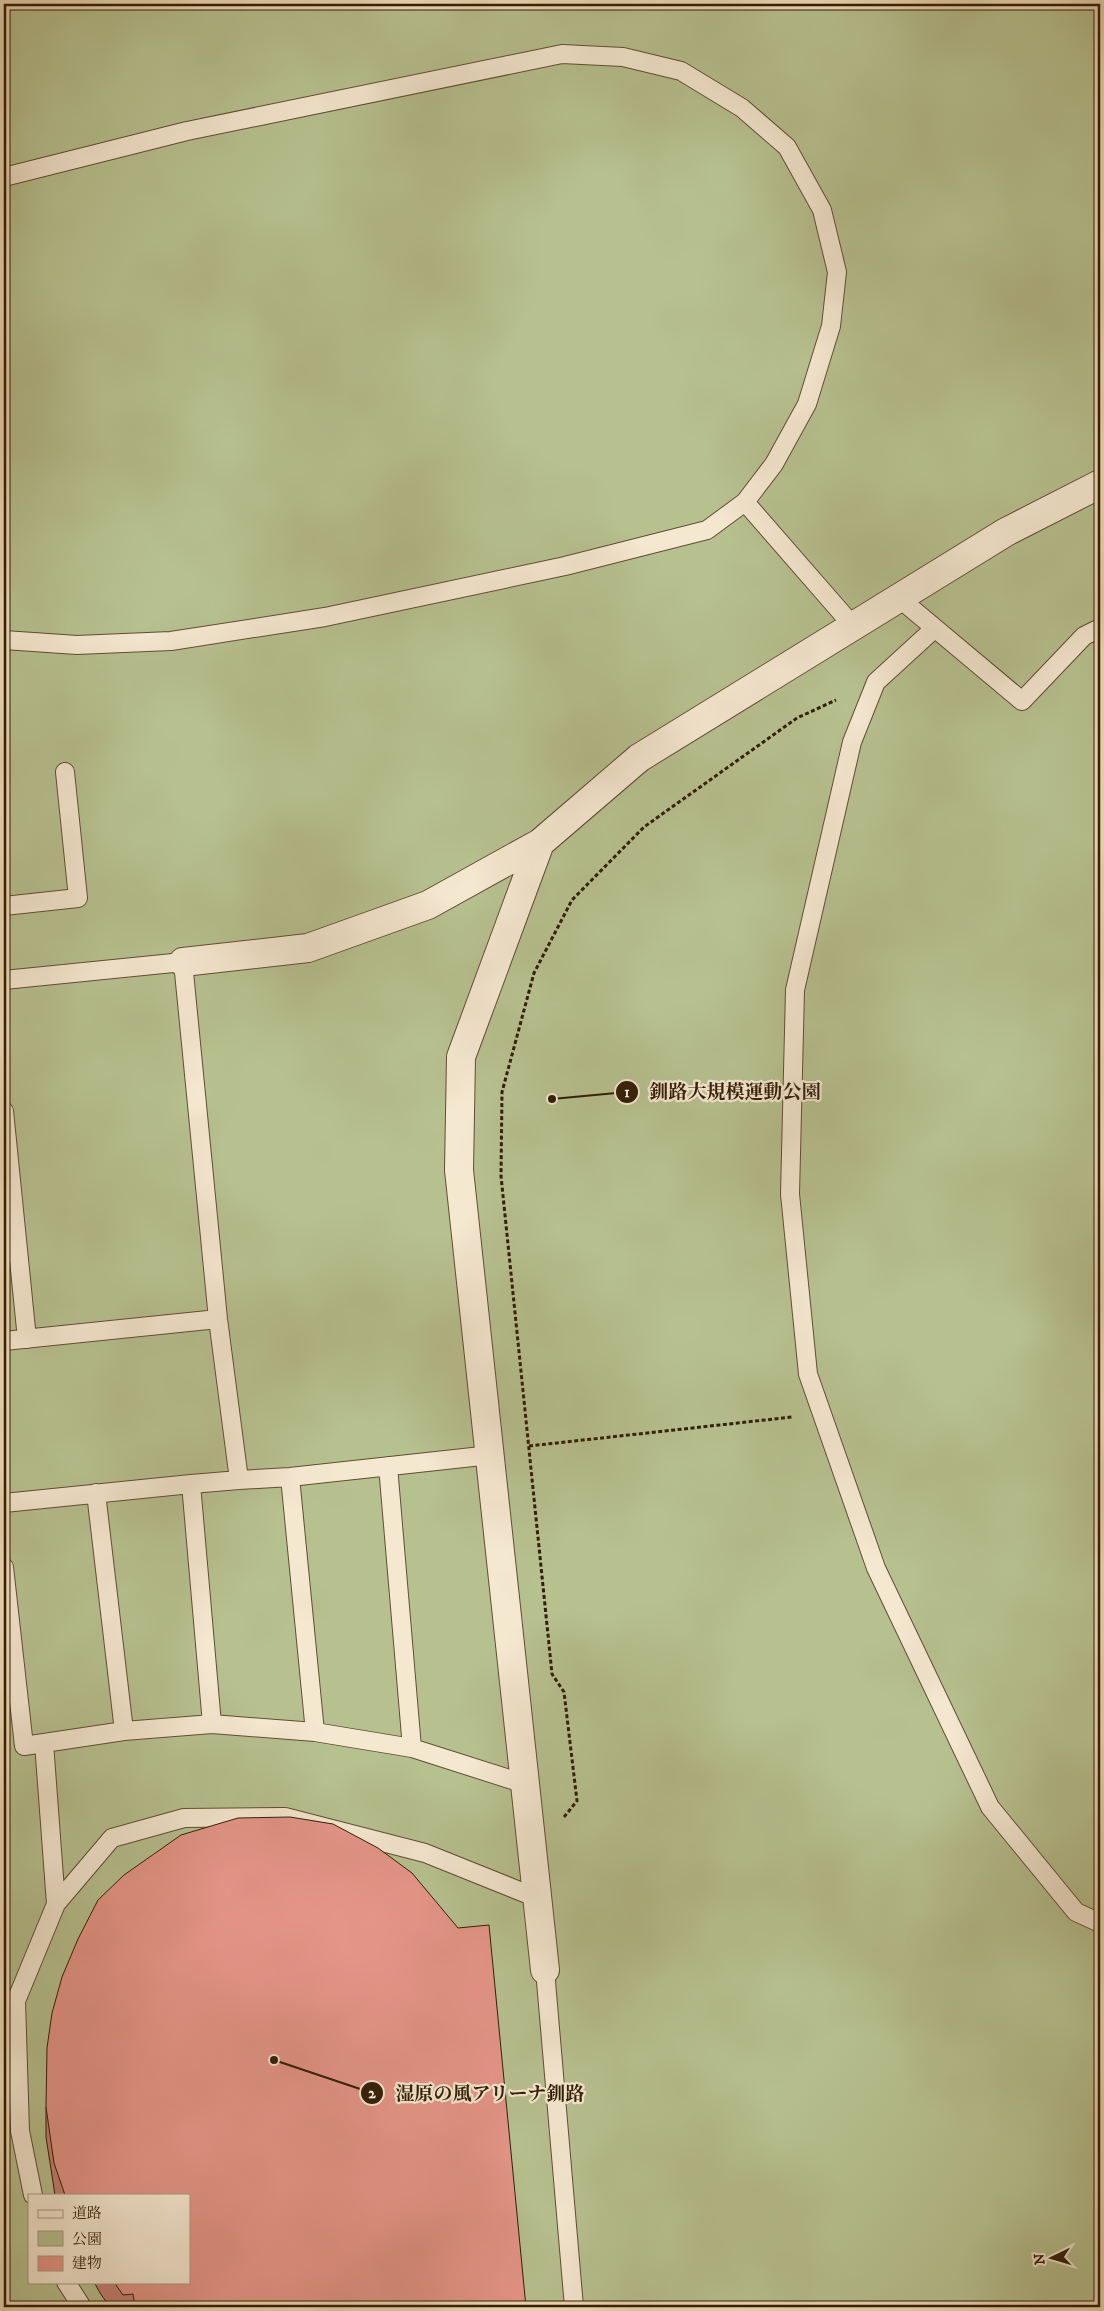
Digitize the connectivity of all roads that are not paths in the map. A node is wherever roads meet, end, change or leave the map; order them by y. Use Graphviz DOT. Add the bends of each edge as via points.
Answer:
graph roads {
  1 [pos="4,177"];
  2 [pos="1100,484"];
  3 [pos="745,502"];
  4 [pos="899,598"];
  5 [pos="853,626"];
  6 [pos="936,628"];
  7 [pos="1100,628"];
  8 [pos="4,640"];
  9 [pos="65,772"];
  10 [pos="540,843"];
  11 [pos="4,906"];
  12 [pos="183,962"];
  13 [pos="4,980"];
  14 [pos="4,1111"];
  15 [pos="218,1319"];
  16 [pos="27,1339"];
  17 [pos="4,1341"];
  18 [pos="491,1455"];
  19 [pos="388,1466"];
  20 [pos="290,1477"];
  21 [pos="239,1480"];
  22 [pos="190,1484"];
  23 [pos="96,1493"];
  24 [pos="4,1502"];
  25 [pos="4,1567"];
  26 [pos="212,1724"];
  27 [pos="124,1731"];
  28 [pos="315,1732"];
  29 [pos="44,1743"];
  30 [pos="412,1748"];
  31 [pos="525,1784"];
  32 [pos="537,1898"];
  33 [pos="56,1904"];
  34 [pos="1100,1923"];
  35 [pos="545,1970"];
  36 [pos="33,2194"];
  37 [pos="67,2284"];
  38 [pos="82,2307"];
  39 [pos="574,2307"];
  1 -- 3 [label="lane" via="187,131 562,54 623,57 681,71 742,108 787,147 822,210 837,272 831,326 808,404 774,464"];
  2 -- 4 [label="street" via="1006,532"];
  3 -- 5 [label="lane"];
  3 -- 8 [label="lane" via="707,530 564,566 325,617 171,641 78,645"];
  4 -- 5 [label="street"];
  4 -- 6 [label="lane"];
  5 -- 10 [label="street" via="639,758"];
  6 -- 7 [label="lane" via="1022,700 1084,636"];
  6 -- 34 [label="lane" via="876,682 852,742 796,990 790,1194 808,1374 876,1568 990,1807 1076,1912"];
  9 -- 11 [label="lane" via="78,898"];
  10 -- 12 [label="street" via="428,904 308,948"];
  10 -- 18 [label="street" via="462,1057 459,1170"];
  12 -- 13 [label="lane"];
  12 -- 15 [label="lane"];
  14 -- 16 [label="lane"];
  15 -- 16 [label="lane"];
  15 -- 21 [label="lane"];
  16 -- 17 [label="lane"];
  18 -- 19 [label="lane"];
  18 -- 31 [label="street"];
  19 -- 20 [label="lane"];
  19 -- 30 [label="lane"];
  20 -- 21 [label="lane"];
  20 -- 28 [label="lane"];
  21 -- 22 [label="lane"];
  22 -- 23 [label="lane"];
  22 -- 26 [label="lane"];
  23 -- 24 [label="lane"];
  23 -- 27 [label="lane"];
  25 -- 29 [label="lane" via="24,1746"];
  26 -- 27 [label="lane"];
  26 -- 28 [label="lane"];
  27 -- 29 [label="lane"];
  28 -- 30 [label="lane"];
  29 -- 33 [label="lane"];
  30 -- 31 [label="lane"];
  31 -- 32 [label="street"];
  32 -- 33 [label="lane" via="425,1853 285,1817 184,1818 112,1838"];
  32 -- 35 [label="street"];
  33 -- 36 [label="lane" via="16,2001 20,2131"];
  35 -- 39 [label="lane"];
  37 -- 38 [label="lane"];
}
